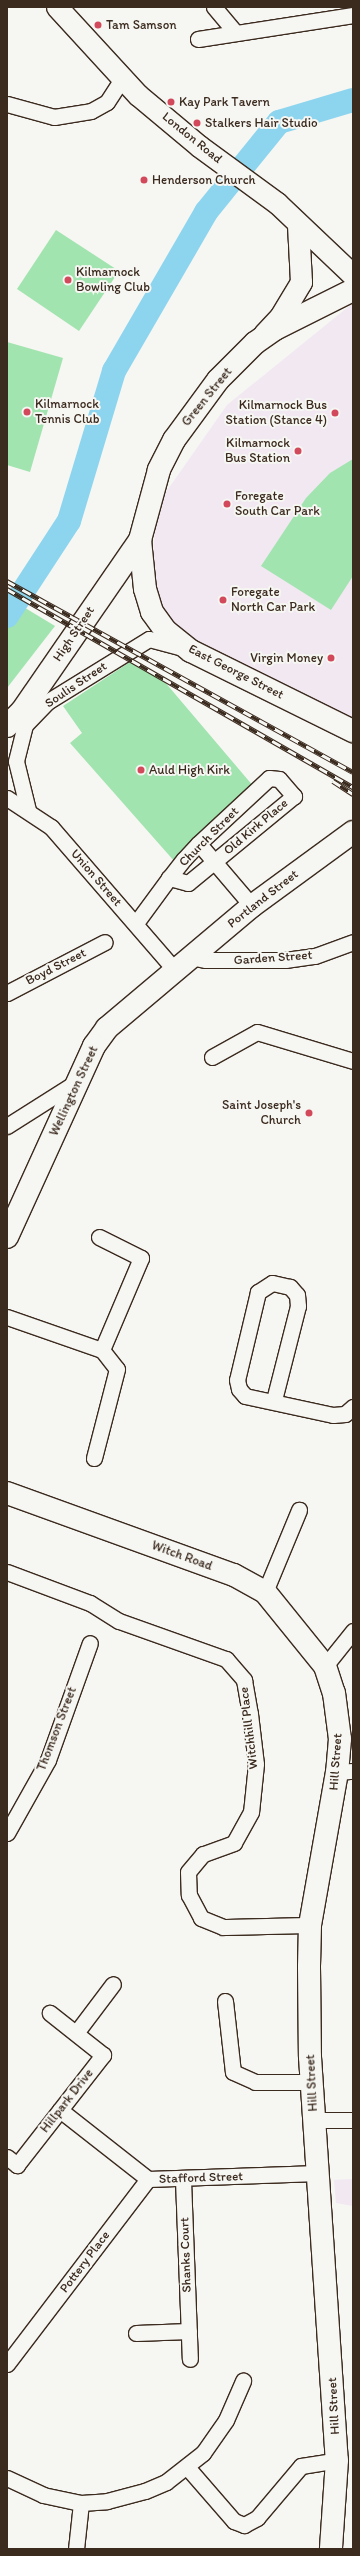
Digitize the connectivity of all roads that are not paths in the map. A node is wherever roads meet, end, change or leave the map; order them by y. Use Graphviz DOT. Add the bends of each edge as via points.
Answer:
graph roads {
  1 [pos="57,7"];
  2 [pos="214,7"];
  3 [pos="353,15"];
  4 [pos="236,33"];
  5 [pos="198,39"];
  6 [pos="122,79"];
  7 [pos="7,104"];
  8 [pos="298,225"];
  9 [pos="353,274"];
  10 [pos="353,290"];
  11 [pos="255,343"];
  12 [pos="140,540"];
  13 [pos="191,651"];
  14 [pos="7,726"];
  15 [pos="353,731"];
  16 [pos="274,776"];
  17 [pos="7,798"];
  18 [pos="28,810"];
  19 [pos="353,832"];
  20 [pos="200,845"];
  21 [pos="214,862"];
  22 [pos="169,878"];
  23 [pos="252,906"];
  24 [pos="136,923"];
  25 [pos="105,942"];
  26 [pos="353,942"];
  27 [pos="182,964"];
  28 [pos="7,993"];
  29 [pos="212,1056"];
  30 [pos="353,1061"];
  31 [pos="78,1081"];
  32 [pos="7,1126"];
  33 [pos="7,1237"];
  34 [pos="99,1237"];
  35 [pos="7,1317"];
  36 [pos="102,1350"];
  37 [pos="274,1400"];
  38 [pos="353,1407"];
  39 [pos="94,1458"];
  40 [pos="7,1493"];
  41 [pos="299,1510"];
  42 [pos="7,1572"];
  43 [pos="265,1592"];
  44 [pos="353,1631"];
  45 [pos="90,1643"];
  46 [pos="325,1666"];
  47 [pos="345,1772"];
  48 [pos="7,1833"];
  49 [pos="310,1924"];
  50 [pos="113,1984"];
  51 [pos="225,2001"];
  52 [pos="50,2013"];
  53 [pos="76,2033"];
  54 [pos="312,2082"];
  55 [pos="60,2110"];
  56 [pos="314,2120"];
  57 [pos="353,2120"];
  58 [pos="7,2158"];
  59 [pos="318,2173"];
  60 [pos="148,2179"];
  61 [pos="183,2180"];
  62 [pos="189,2331"];
  63 [pos="136,2333"];
  64 [pos="190,2359"];
  65 [pos="8,2362"];
  66 [pos="243,2381"];
  67 [pos="337,2460"];
  68 [pos="187,2467"];
  69 [pos="7,2478"];
  70 [pos="81,2503"];
  71 [pos="76,2549"];
  72 [pos="331,2549"];
  1 -- 6 [label="main road, London Road"];
  2 -- 4 [label="street"];
  3 -- 4 [label="street"];
  4 -- 5 [label="street"];
  6 -- 7 [label="street" via="107,102 91,111 54,116"];
  6 -- 8 [label="main road, London Road" via="199,146 252,184"];
  8 -- 9 [label="main road, London Road"];
  8 -- 11 [label="main road" via="301,282 280,317"];
  10 -- 11 [label="main road, Green Street"];
  11 -- 12 [label="main road, Green Street" via="218,380 174,440 159,470"];
  12 -- 13 [label="main road, East George Street" via="145,590 152,612 166,631"];
  12 -- 14 [label="main road, High Street" via="22,711"];
  13 -- 15 [label="main road, East George Street"];
  13 -- 18 [label="street, Soulis Street" via="149,639 47,702 25,725 16,761"];
  16 -- 20 [label="street, Church Street"];
  16 -- 21 [label="street, Old Kirk Place" via="294,796"];
  17 -- 18 [label="street, Union Street"];
  18 -- 24 [label="street, Union Street" via="51,827"];
  19 -- 23 [label="main road, Portland Street"];
  20 -- 21 [label="street"];
  20 -- 22 [label="street, Church Street"];
  21 -- 22 [label="street, Old Kirk Place" via="188,883"];
  21 -- 23 [label="street, Old Kirk Place"];
  22 -- 24 [label="street, Church Street"];
  23 -- 27 [label="main road, Portland Street"];
  24 -- 27 [label="street, Union Street"];
  25 -- 28 [label="street, Boyd Street"];
  26 -- 27 [label="street, Garden Street" via="315,956 285,960 206,960"];
  27 -- 31 [label="main road, Wellington Street" via="107,1028"];
  29 -- 30 [label="street" via="257,1032"];
  31 -- 32 [label="street"];
  31 -- 33 [label="main road, Wellington Street"];
  34 -- 36 [label="street" via="141,1258"];
  35 -- 36 [label="street"];
  36 -- 39 [label="street" via="117,1369"];
  37 -- 37 [label="street" via="298,1306 297,1295 290,1287 272,1283 258,1292 237,1380 245,1396"];
  37 -- 38 [label="street" via="333,1414 345,1414"];
  40 -- 43 [label="main road, Witch Road" via="234,1575"];
  41 -- 43 [label="street"];
  42 -- 49 [label="street, Witchhill Place" via="90,1603 119,1621 226,1659 244,1680 250,1714 256,1764 251,1812 234,1843 203,1854 188,1872 190,1895 201,1918 223,1927"];
  43 -- 46 [label="main road, Witch Road"];
  44 -- 46 [label="street"];
  45 -- 48 [label="street, Thomson Street" via="48,1760"];
  46 -- 47 [label="main road, Hill Street" via="334,1693"];
  47 -- 49 [label="main road, Hill Street"];
  49 -- 54 [label="main road, Hill Street"];
  50 -- 53 [label="street"];
  51 -- 54 [label="street" via="233,2072 255,2082"];
  52 -- 53 [label="street, Hillpark Drive"];
  53 -- 55 [label="street, Hillpark Drive" via="103,2055"];
  54 -- 56 [label="main road, Hill Street"];
  55 -- 58 [label="street, Hillpark Drive" via="17,2165"];
  55 -- 60 [label="street, Stafford Street"];
  56 -- 57 [label="street"];
  56 -- 59 [label="main road, Hill Street"];
  59 -- 61 [label="street, Stafford Street"];
  59 -- 67 [label="main road, Hill Street"];
  60 -- 61 [label="street, Stafford Street"];
  60 -- 65 [label="street, Pottery Place"];
  61 -- 62 [label="street, Shanks Court"];
  62 -- 63 [label="street"];
  62 -- 64 [label="street, Shanks Court"];
  66 -- 68 [label="street" via="219,2433"];
  67 -- 68 [label="street" via="301,2466 257,2518 244,2525 234,2522"];
  67 -- 72 [label="main road, Hill Street"];
  68 -- 70 [label="street" via="145,2491 108,2501"];
  69 -- 70 [label="street" via="43,2495"];
  70 -- 71 [label="street"];
}
